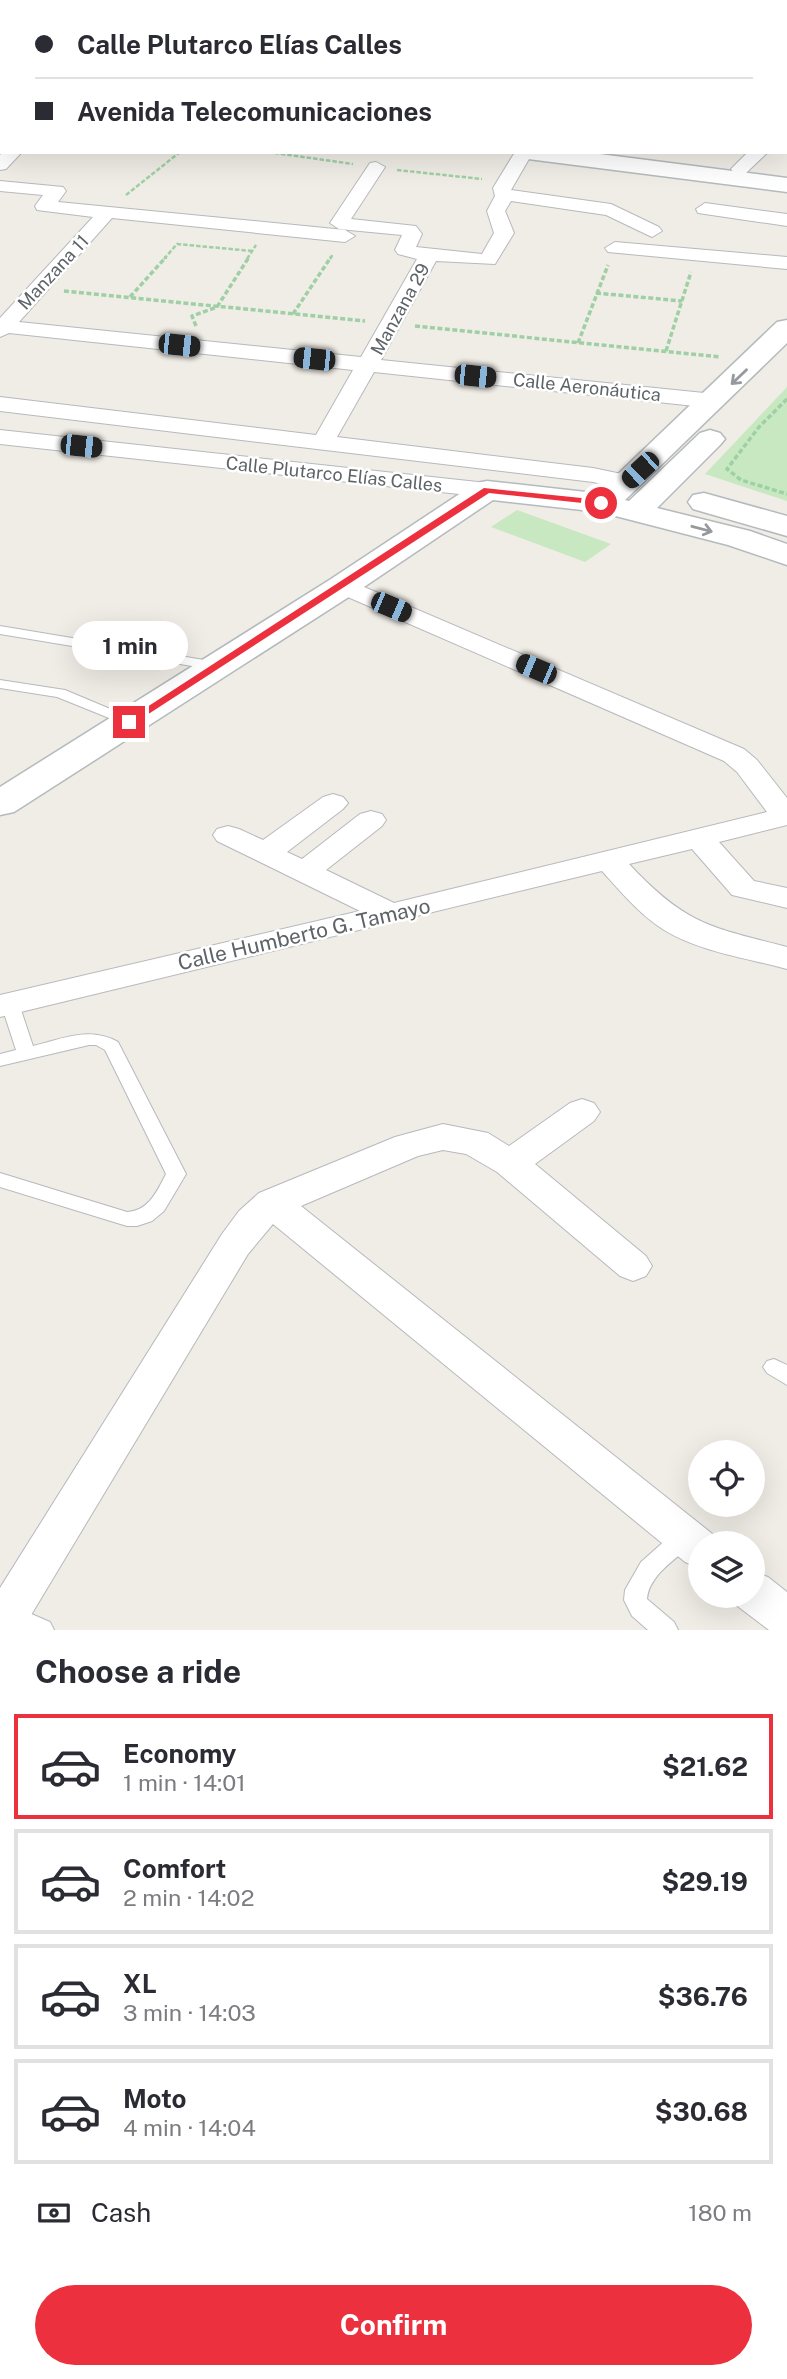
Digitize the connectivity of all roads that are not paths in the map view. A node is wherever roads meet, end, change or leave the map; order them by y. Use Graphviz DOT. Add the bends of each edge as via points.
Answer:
graph roads {
  1 [pos="525,154"];
  2 [pos="542,154"];
  3 [pos="626,154"];
  4 [pos="757,154"];
  5 [pos="376,167"];
  6 [pos="740,169"];
  7 [pos="787,175"];
  8 [pos="787,185"];
  9 [pos="0,186"];
  10 [pos="505,195"];
  11 [pos="705,209"];
  12 [pos="102,219"];
  13 [pos="52,220"];
  14 [pos="787,220"];
  15 [pos="136,228"];
  16 [pos="652,230"];
  17 [pos="345,236"];
  18 [pos="615,248"];
  19 [pos="430,254"];
  20 [pos="787,263"];
  21 [pos="1,328"];
  22 [pos="787,328"];
  23 [pos="787,360"];
  24 [pos="369,365"];
  25 [pos="714,401"];
  26 [pos="0,404"];
  27 [pos="0,437"];
  28 [pos="322,443"];
  29 [pos="487,490"];
  30 [pos="641,494"];
  31 [pos="787,526"];
  32 [pos="787,555"];
  33 [pos="343,586"];
  34 [pos="0,630"];
  35 [pos="216,666"];
  36 [pos="0,684"];
  37 [pos="129,722"];
  38 [pos="333,803"];
  39 [pos="0,804"];
  40 [pos="787,816"];
  41 [pos="371,820"];
  42 [pos="228,835"];
  43 [pos="700,839"];
  44 [pos="265,853"];
  45 [pos="608,860"];
  46 [pos="304,872"];
  47 [pos="787,878"];
  48 [pos="743,888"];
  49 [pos="787,898"];
  50 [pos="391,914"];
  51 [pos="787,958"];
  52 [pos="5,1005"];
  53 [pos="27,1055"];
  54 [pos="0,1060"];
  55 [pos="582,1112"];
  56 [pos="510,1163"];
  57 [pos="0,1180"];
  58 [pos="272,1203"];
  59 [pos="633,1266"];
  60 [pos="688,1540"];
  61 [pos="688,1546"];
  62 [pos="17,1624"];
  63 [pos="666,1630"];
  1 -- 10 [label="street" via="502,188"];
  2 -- 8 [label="street"];
  3 -- 6 [label="street"];
  4 -- 6 [label="street"];
  5 -- 19 [label="street" via="339,223 409,230 412,234 405,250"];
  6 -- 7 [label="street"];
  9 -- 12 [label="street" via="57,191 44,206"];
  10 -- 16 [label="street" via="611,210"];
  10 -- 19 [label="street" via="496,212 504,233 488,260"];
  11 -- 14 [label="street"];
  12 -- 13 [label="street"];
  12 -- 15 [label="street"];
  12 -- 17 [label="street"];
  12 -- 21 [label="street, Manzana 11"];
  18 -- 20 [label="street"];
  19 -- 24 [label="street, Manzana 29"];
  21 -- 24 [label="street, Calle Aeronáutica"];
  22 -- 25 [label="street, one-way"];
  23 -- 30 [label="street"];
  24 -- 25 [label="street, Calle Aeronáutica"];
  24 -- 28 [label="street, Manzana 29"];
  25 -- 30 [label="street"];
  26 -- 28 [label="street, Calle Plutarco Elías Calles"];
  27 -- 29 [label="street, Calle Plutarco Elías Calles"];
  28 -- 30 [label="street, Calle Plutarco Elías Calles" via="593,475"];
  29 -- 30 [label="street, Calle Plutarco Elías Calles" via="601,503"];
  29 -- 33 [label="street"];
  30 -- 31 [label="street, Calle Plutarco Elías Calles"];
  30 -- 32 [label="street, Calle Plutarco Elías Calles, one-way"];
  33 -- 35 [label="street"];
  33 -- 40 [label="street" via="734,755"];
  34 -- 35 [label="lane"];
  35 -- 37 [label="street"];
  36 -- 37 [label="lane" via="60,693"];
  37 -- 39 [label="street"];
  38 -- 44 [label="street"];
  40 -- 43 [label="street, Calle Humberto G. Tamayo"];
  41 -- 46 [label="street"];
  42 -- 44 [label="street"];
  43 -- 45 [label="street, Calle Humberto G. Tamayo"];
  43 -- 48 [label="street"];
  44 -- 46 [label="street"];
  45 -- 50 [label="street, Calle Humberto G. Tamayo"];
  45 -- 51 [label="street" via="678,925"];
  46 -- 50 [label="street"];
  47 -- 48 [label="street"];
  48 -- 49 [label="street"];
  50 -- 52 [label="street, Calle Humberto G. Tamayo"];
  52 -- 53 [label="lane"];
  53 -- 54 [label="lane"];
  53 -- 57 [label="lane" via="89,1040 107,1041 176,1174 155,1209 138,1220"];
  55 -- 56 [label="street"];
  56 -- 58 [label="street" via="475,1142 443,1137 408,1146"];
  56 -- 59 [label="street"];
  58 -- 60 [label="street"];
  58 -- 62 [label="street" via="235,1244"];
  61 -- 63 [label="lane" via="638,1581 635,1592 638,1607"];
}
